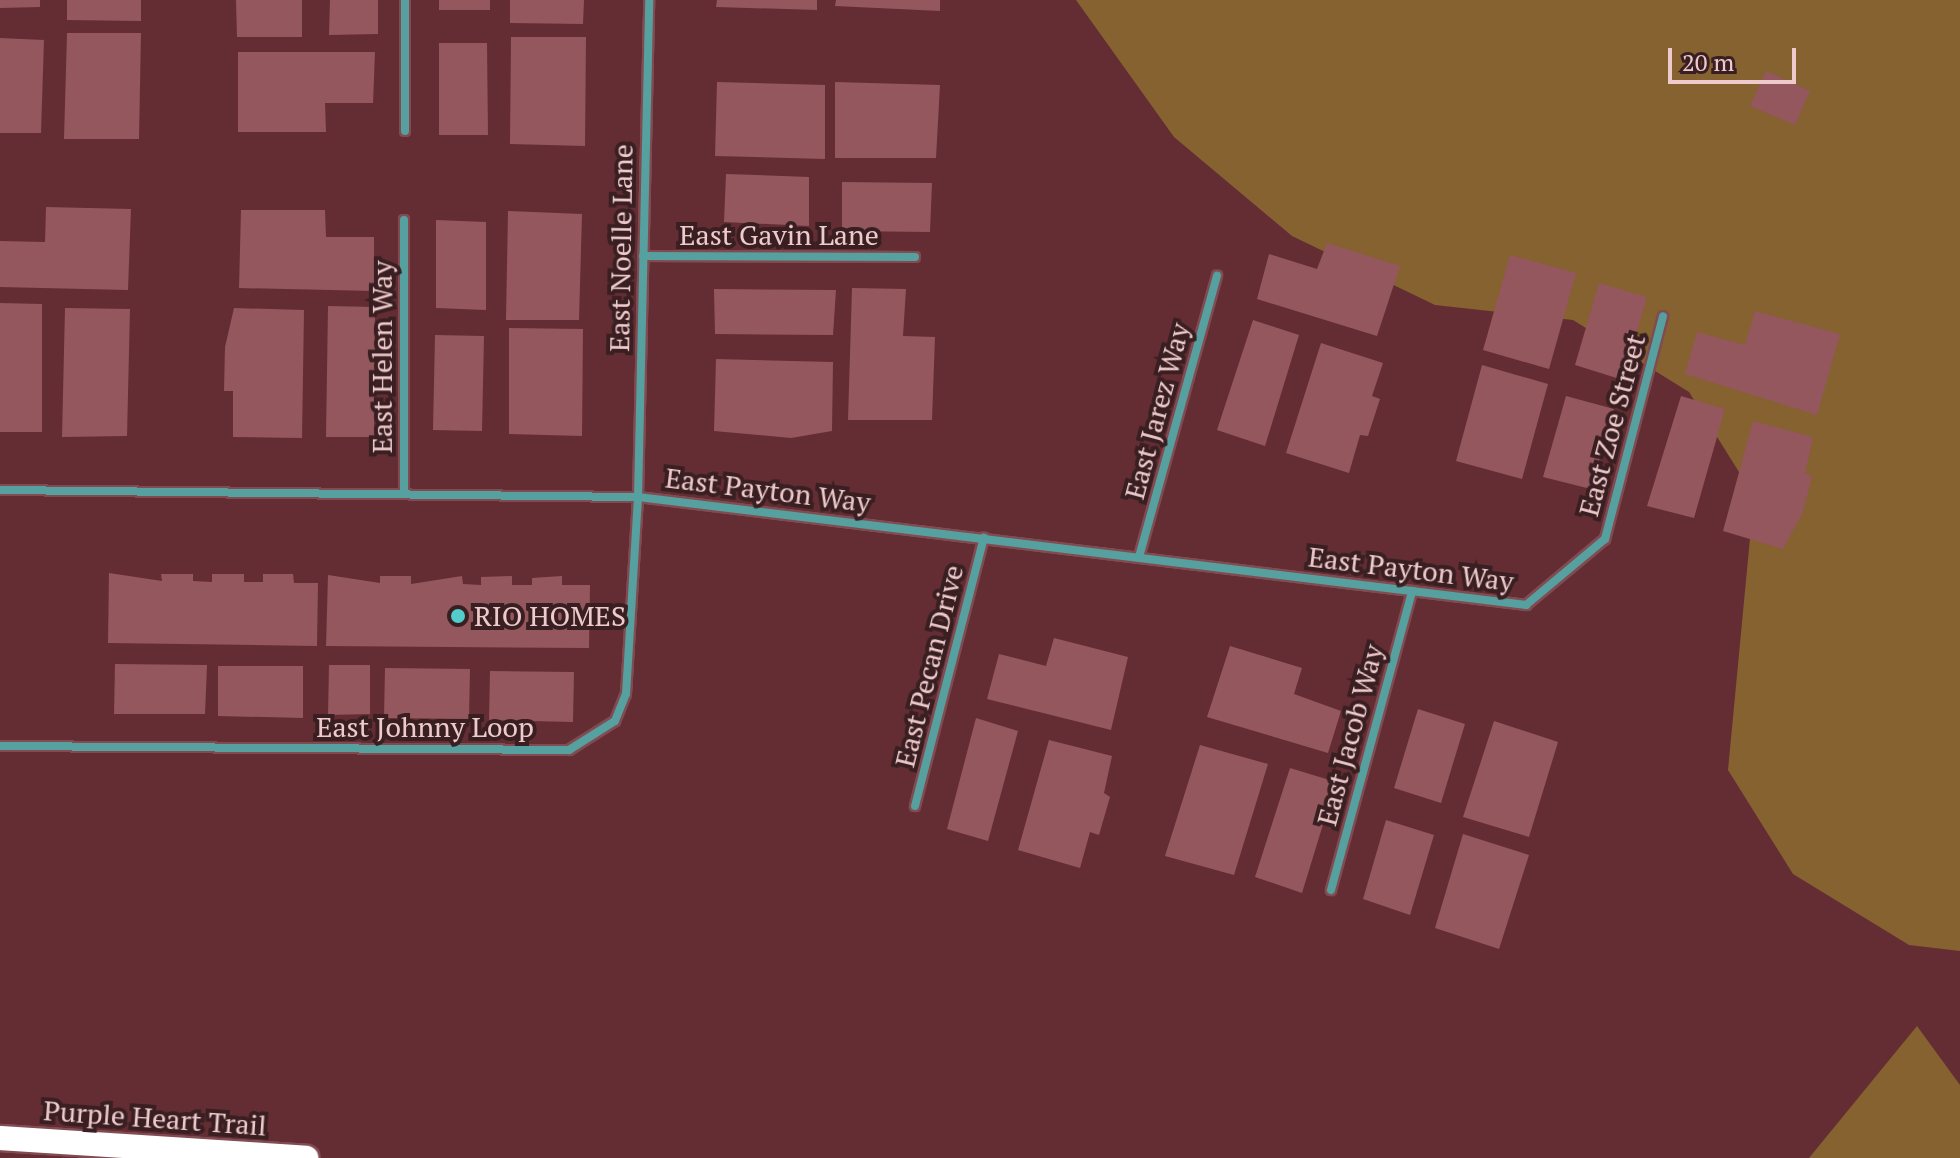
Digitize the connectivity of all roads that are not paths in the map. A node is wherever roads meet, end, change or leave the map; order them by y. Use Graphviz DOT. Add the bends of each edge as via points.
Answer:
graph roads {
  1 [pos="405,0"];
  2 [pos="649,0"];
  3 [pos="405,131"];
  4 [pos="404,220"];
  5 [pos="643,256"];
  6 [pos="915,257"];
  7 [pos="1217,276"];
  8 [pos="1663,316"];
  9 [pos="0,490"];
  10 [pos="404,494"];
  11 [pos="638,497"];
  12 [pos="984,538"];
  13 [pos="1139,557"];
  14 [pos="1412,591"];
  15 [pos="1526,605"];
  16 [pos="0,746"];
  17 [pos="915,806"];
  18 [pos="1331,890"];
  19 [pos="0,1138"];
  20 [pos="306,1158"];
  1 -- 3 [label="street"];
  2 -- 5 [label="street, East Noelle Lane"];
  4 -- 10 [label="street, East Helen Way"];
  5 -- 6 [label="street, East Gavin Lane"];
  5 -- 11 [label="street, East Noelle Lane"];
  7 -- 13 [label="street, East Jarez Way"];
  8 -- 15 [label="street, East Zoe Street" via="1605,539"];
  9 -- 10 [label="street, East Payton Way"];
  10 -- 11 [label="street, East Payton Way"];
  11 -- 12 [label="street, East Payton Way"];
  11 -- 16 [label="street, East Johnny Loop" via="626,694 615,721 569,750"];
  12 -- 13 [label="street, East Payton Way"];
  12 -- 17 [label="street, East Pecan Drive"];
  13 -- 14 [label="street, East Payton Way"];
  14 -- 15 [label="street, East Payton Way"];
  14 -- 18 [label="street, East Jacob Way"];
  19 -- 20 [label="highway, Purple Heart Trail"];
}
